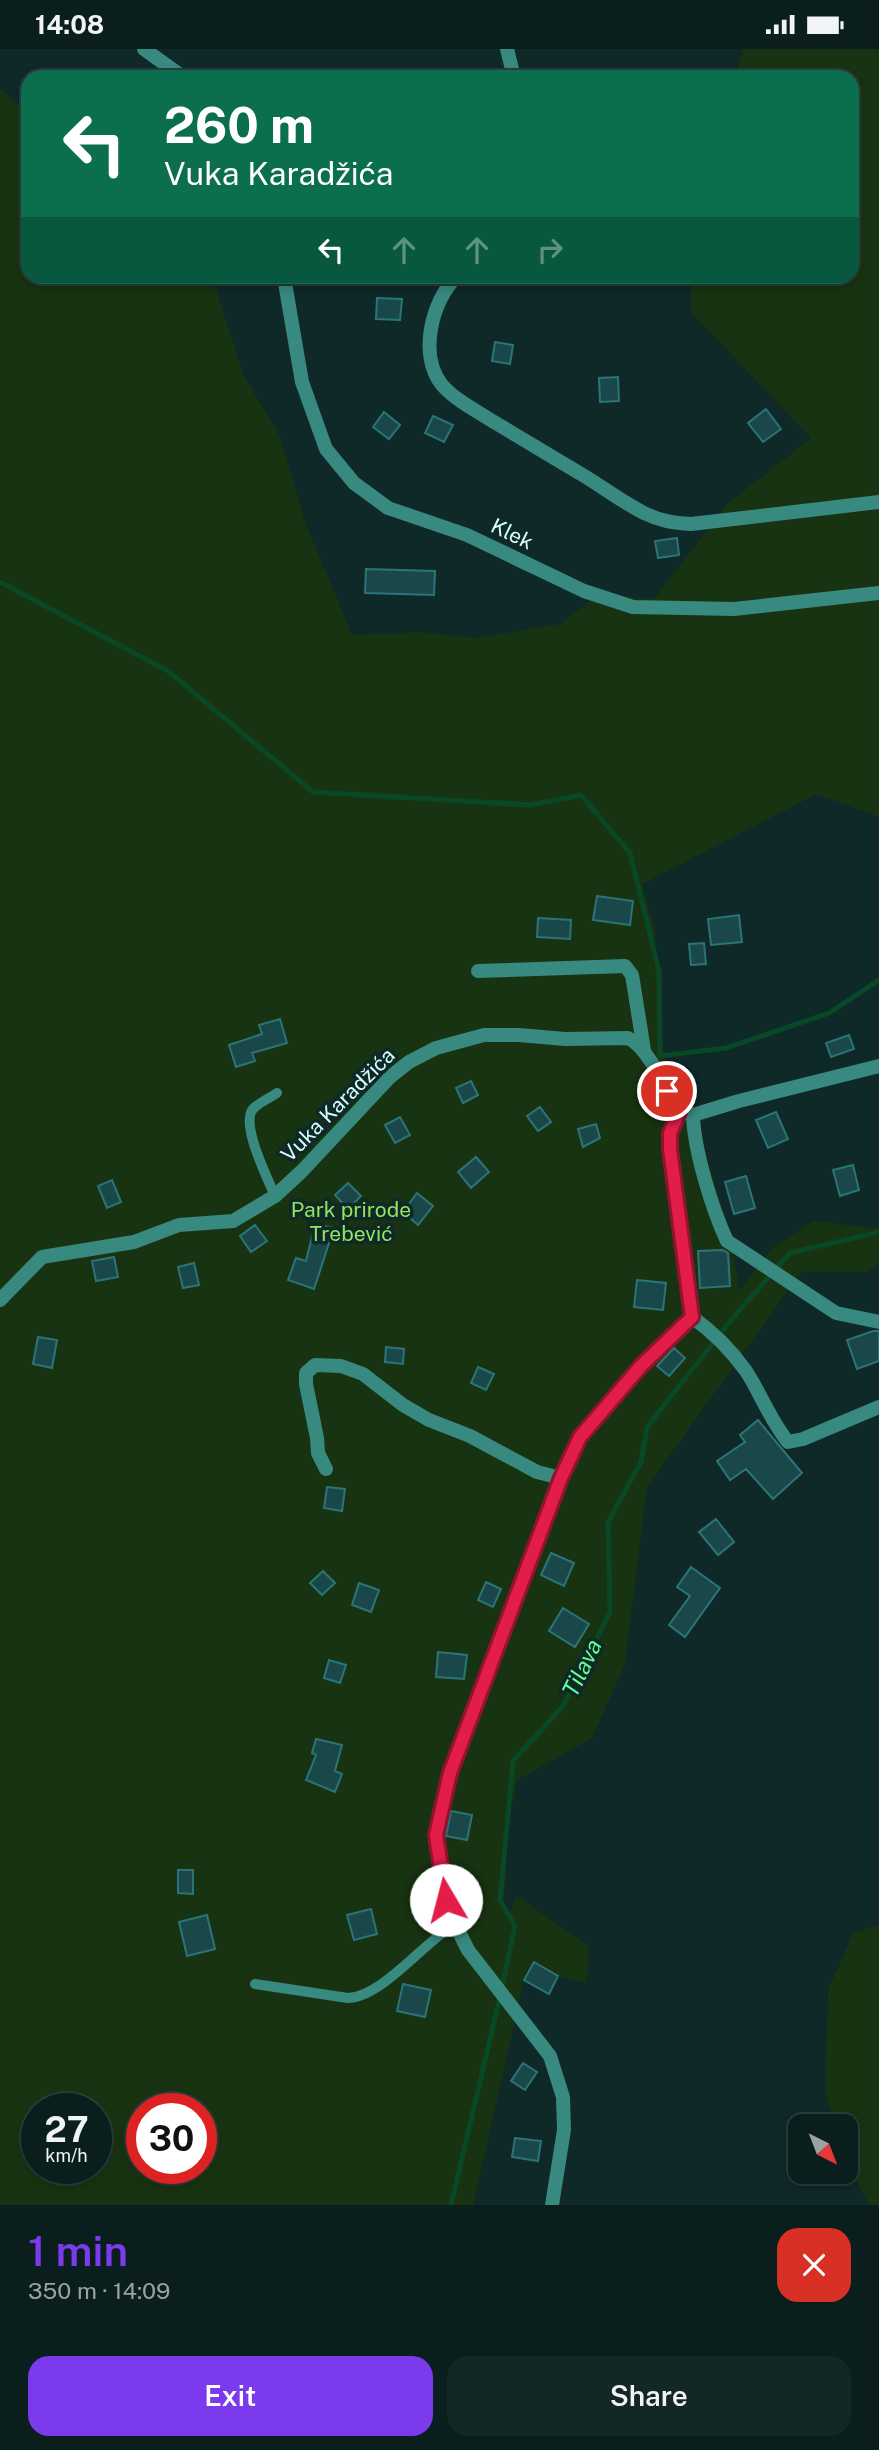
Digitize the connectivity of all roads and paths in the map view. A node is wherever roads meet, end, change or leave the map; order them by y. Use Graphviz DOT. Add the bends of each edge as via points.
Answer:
graph roads {
  1 [pos="144,49"];
  2 [pos="507,49"];
  3 [pos="173,70"];
  4 [pos="512,70"];
  5 [pos="285,284"];
  6 [pos="449,284"];
  7 [pos="879,502"];
  8 [pos="879,593"];
  9 [pos="478,971"];
  10 [pos="644,1052"];
  11 [pos="879,1066"];
  12 [pos="277,1093"];
  13 [pos="686,1113"];
  14 [pos="275,1196"];
  15 [pos="0,1300"];
  16 [pos="692,1317"];
  17 [pos="879,1322"];
  18 [pos="879,1407"];
  19 [pos="326,1469"];
  20 [pos="561,1478"];
  21 [pos="455,1924"];
  22 [pos="255,1984"];
  23 [pos="552,2205"];
  1 -- 3 [label="street"];
  2 -- 4 [label="street"];
  5 -- 8 [label="street, Klek" via="302,382 327,449 354,483 388,508 467,535 584,591 633,607 734,609"];
  6 -- 7 [label="street" via="429,339 432,365 442,384 468,406 627,504 668,522 691,524"];
  9 -- 10 [label="street" via="625,966 632,975"];
  10 -- 13 [label="street"];
  10 -- 14 [label="street, Vuka Karadžića" via="628,1038 519,1035 484,1035 436,1048 390,1077"];
  11 -- 13 [label="street"];
  12 -- 14 [label="lane" via="252,1110 249,1118"];
  13 -- 16 [label="street" via="670,1133 670,1149"];
  13 -- 17 [label="street" via="727,1241 836,1314"];
  14 -- 15 [label="street, Vuka Karadžića" via="233,1221 180,1225 134,1242 42,1257"];
  16 -- 18 [label="street" via="714,1333 746,1371 788,1442"];
  16 -- 20 [label="street" via="641,1366 580,1437"];
  19 -- 20 [label="street" via="318,1453 306,1384 306,1373 315,1365 341,1366 363,1374 429,1420 537,1472"];
  20 -- 21 [label="street" via="450,1773 436,1835 446,1900"];
  21 -- 22 [label="lane" via="362,1997"];
  21 -- 23 [label="street" via="468,1949 550,2056 563,2097 564,2130"];
}
